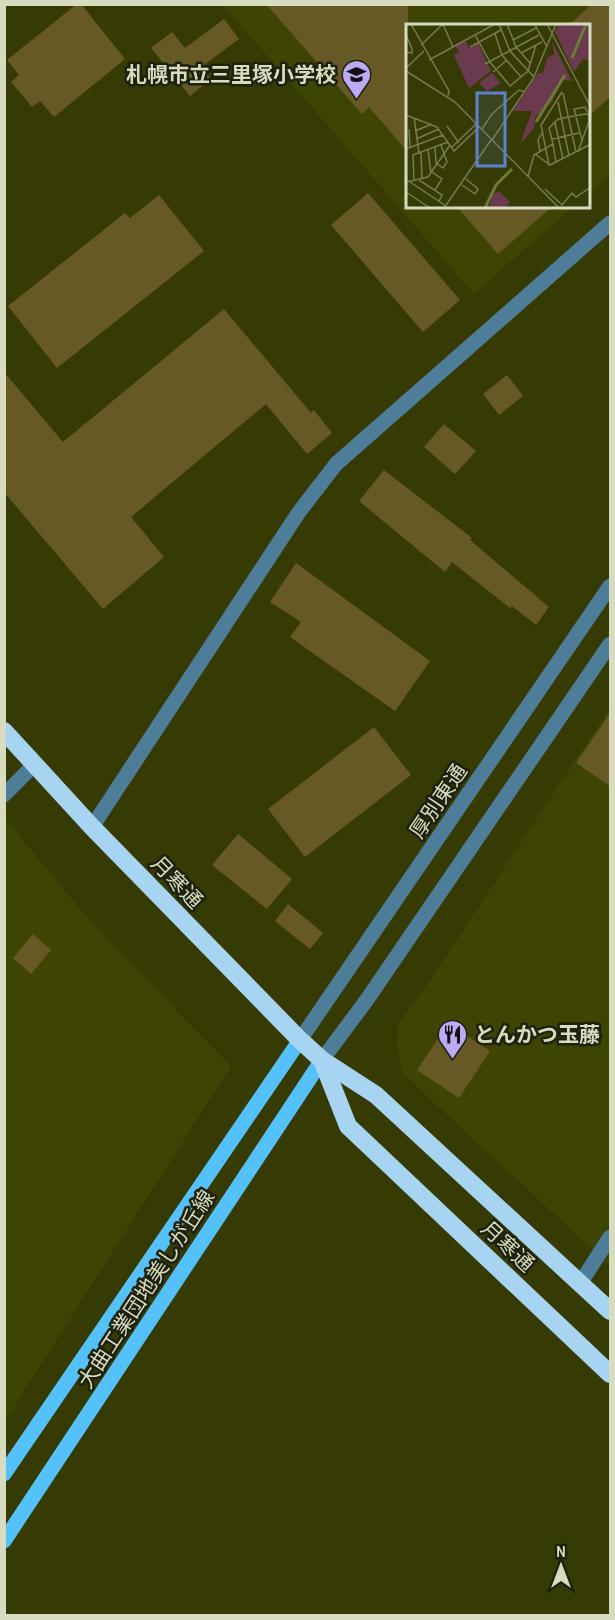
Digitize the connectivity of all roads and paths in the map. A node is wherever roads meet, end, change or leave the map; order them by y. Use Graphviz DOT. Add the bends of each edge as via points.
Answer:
graph roads {
  1 [pos="610,223"];
  2 [pos="610,586"];
  3 [pos="610,644"];
  4 [pos="4,731"];
  5 [pos="35,764"];
  6 [pos="4,795"];
  7 [pos="92,827"];
  8 [pos="300,1040"];
  9 [pos="322,1060"];
  10 [pos="610,1236"];
  11 [pos="581,1282"];
  12 [pos="610,1311"];
  13 [pos="610,1374"];
  14 [pos="4,1474"];
  15 [pos="4,1541"];
  1 -- 7 [label="street" via="336,464 298,512"];
  2 -- 8 [label="street, 厚別東通"];
  3 -- 9 [label="street"];
  4 -- 5 [label="highway, 月寒通"];
  5 -- 6 [label="street"];
  5 -- 7 [label="highway, 月寒通"];
  7 -- 8 [label="highway, 月寒通"];
  8 -- 9 [label="highway, 月寒通"];
  8 -- 14 [label="main road, 大曲工業団地美しが丘線"];
  9 -- 11 [label="highway, 月寒通" via="376,1095"];
  9 -- 13 [label="highway, 月寒通" via="348,1126"];
  9 -- 15 [label="main road, 大曲工業団地美しが丘線"];
  10 -- 11 [label="street"];
  11 -- 12 [label="highway, 月寒通"];
}
